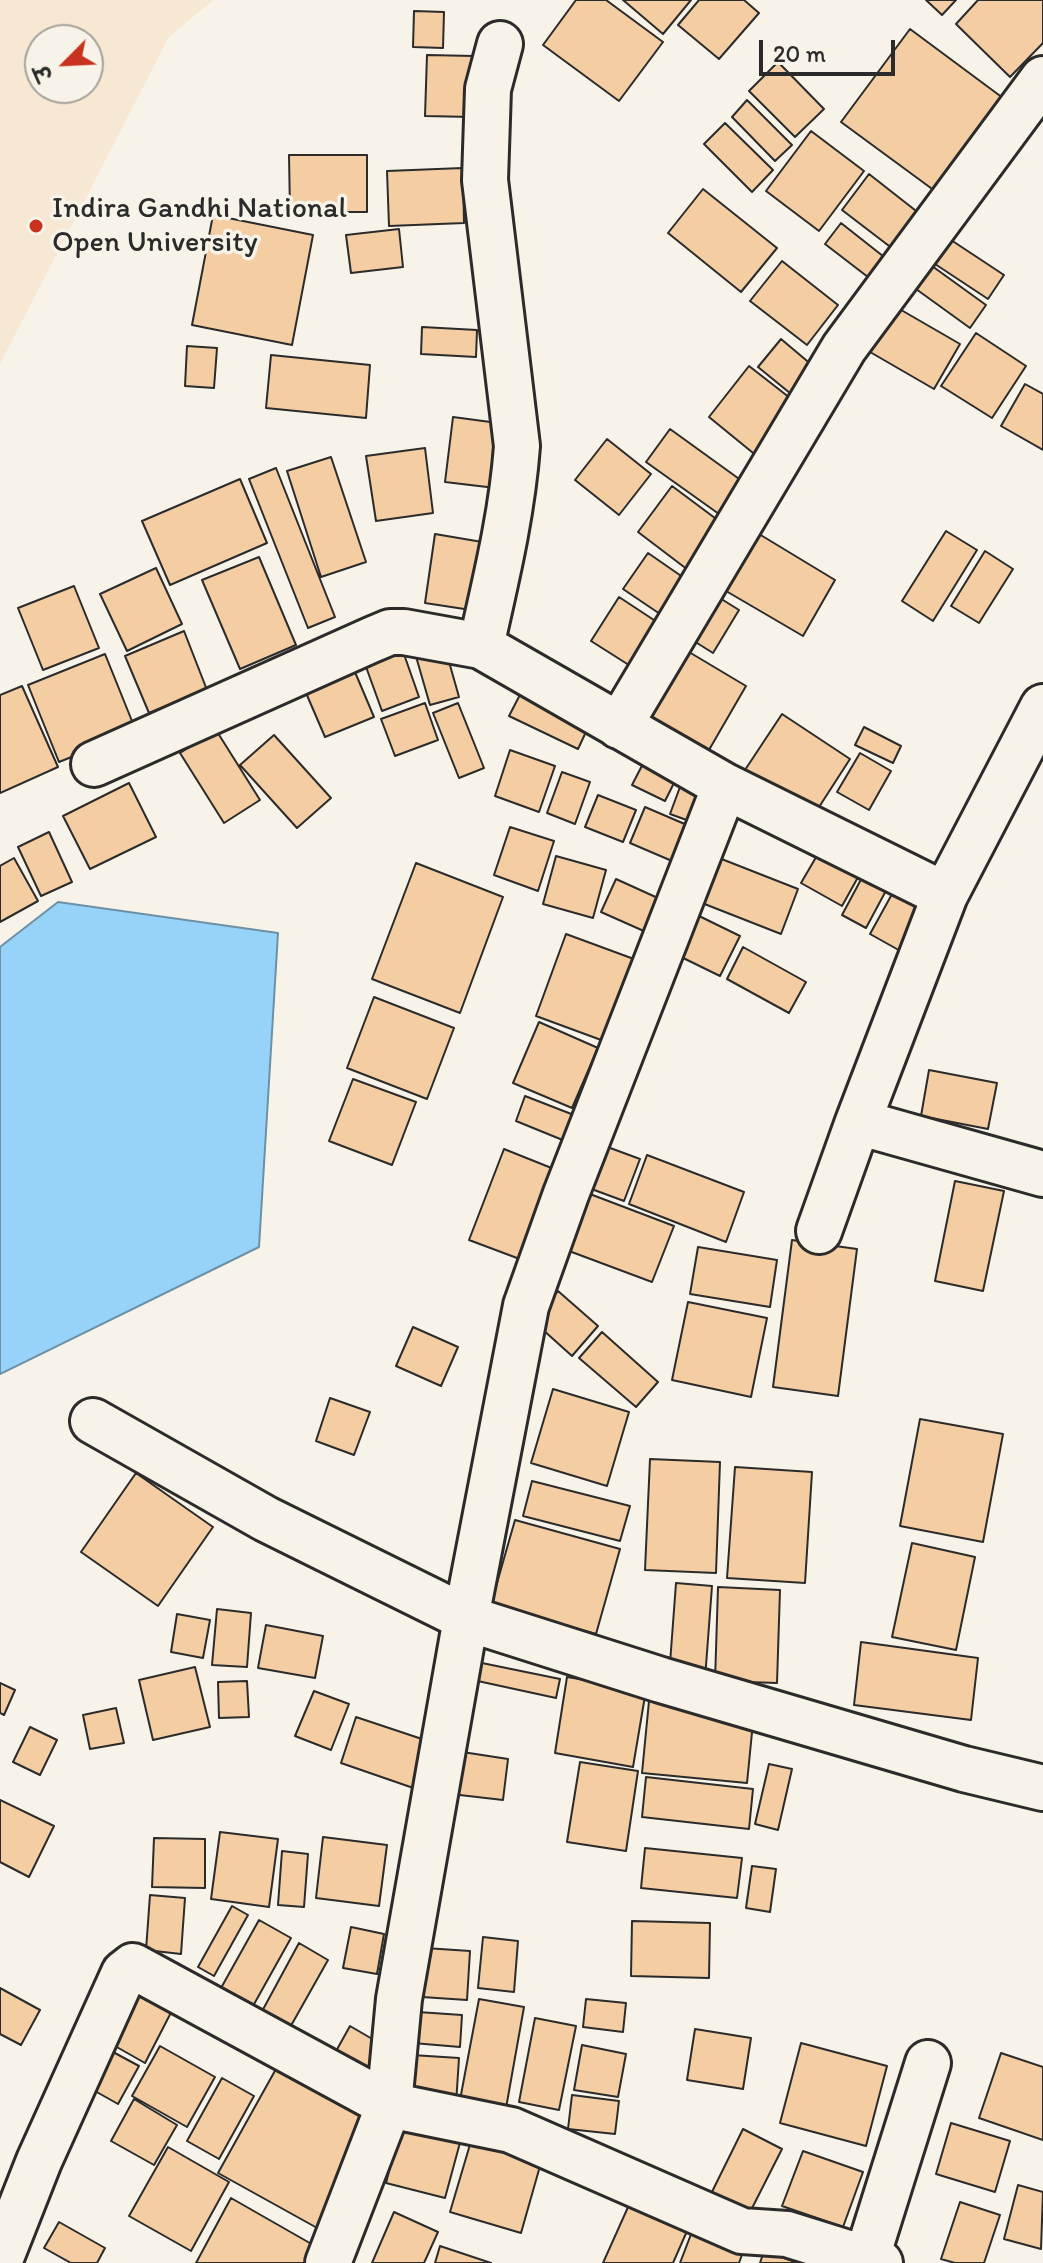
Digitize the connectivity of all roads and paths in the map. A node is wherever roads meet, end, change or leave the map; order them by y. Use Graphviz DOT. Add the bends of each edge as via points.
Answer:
graph roads {
  1 [pos="500,44"];
  2 [pos="1043,79"];
  3 [pos="481,646"];
  4 [pos="1043,707"];
  5 [pos="619,726"];
  6 [pos="94,764"];
  7 [pos="725,786"];
  8 [pos="945,895"];
  9 [pos="858,1122"];
  10 [pos="1043,1174"];
  11 [pos="819,1231"];
  12 [pos="93,1421"];
  13 [pos="466,1618"];
  14 [pos="1043,1788"];
  15 [pos="928,2063"];
  16 [pos="389,2105"];
  17 [pos="0,2260"];
  18 [pos="874,2260"];
  19 [pos="328,2263"];
  1 -- 3 [label="street" via="488,89 485,180 517,446 503,550"];
  2 -- 5 [label="street" via="844,348"];
  3 -- 5 [label="street"];
  3 -- 6 [label="street" via="390,632"];
  4 -- 8 [label="street"];
  5 -- 7 [label="street"];
  7 -- 8 [label="street"];
  7 -- 13 [label="street" via="526,1306"];
  8 -- 9 [label="street"];
  9 -- 10 [label="street"];
  9 -- 11 [label="street"];
  12 -- 13 [label="street" via="266,1519"];
  13 -- 14 [label="street" via="661,1680"];
  13 -- 16 [label="street" via="399,1999"];
  15 -- 18 [label="street"];
  16 -- 17 [label="street" via="133,1966 117,1987"];
  16 -- 18 [label="street" via="511,2130 742,2231 787,2234"];
  16 -- 19 [label="street"];
}
